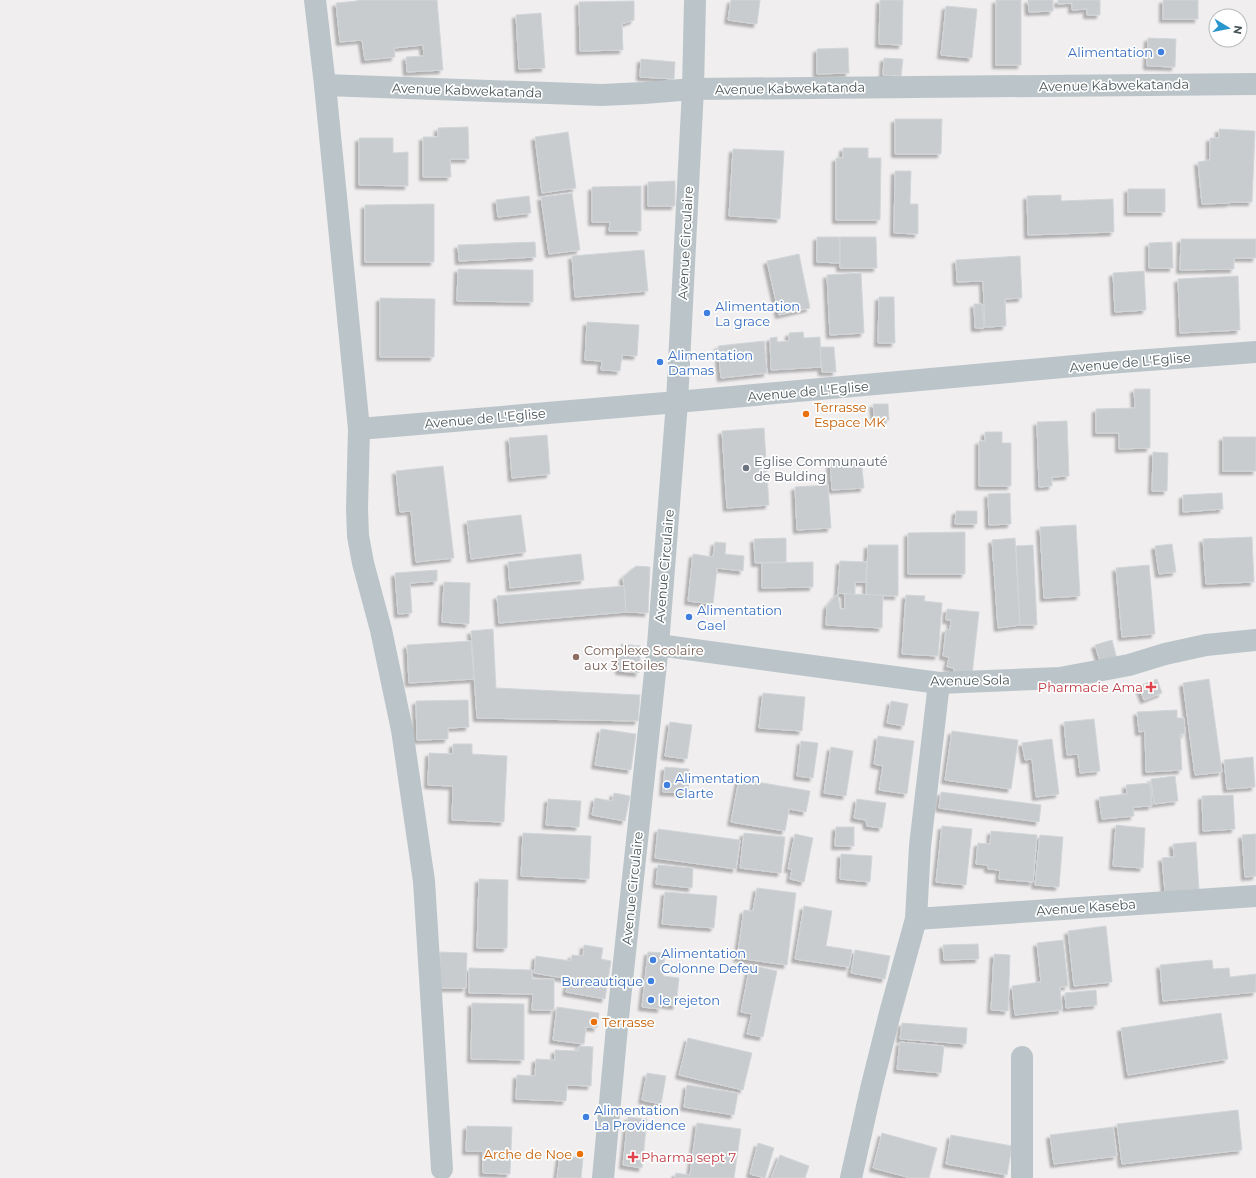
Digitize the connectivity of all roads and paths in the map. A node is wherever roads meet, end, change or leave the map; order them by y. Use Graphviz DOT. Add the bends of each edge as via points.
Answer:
graph roads {
  1 [pos="315,0"];
  2 [pos="695,0"];
  3 [pos="1256,84"];
  4 [pos="325,85"];
  5 [pos="693,90"];
  6 [pos="1256,352"];
  7 [pos="677,402"];
  8 [pos="359,429"];
  9 [pos="1256,640"];
  10 [pos="658,645"];
  11 [pos="939,683"];
  12 [pos="1256,896"];
  13 [pos="916,919"];
  14 [pos="1022,1057"];
  15 [pos="442,1169"];
  16 [pos="603,1178"];
  17 [pos="851,1178"];
  18 [pos="1022,1178"];
  1 -- 4 [label="street"];
  2 -- 5 [label="street, Avenue Circulaire"];
  3 -- 5 [label="street, Avenue Kabwekatanda"];
  4 -- 5 [label="street, Avenue Kabwekatanda" via="602,94"];
  4 -- 8 [label="street"];
  5 -- 7 [label="street, Avenue Circulaire"];
  6 -- 7 [label="street, Avenue de L'Eglise"];
  7 -- 8 [label="street, Avenue de L'Eglise"];
  7 -- 10 [label="street, Avenue Circulaire"];
  8 -- 15 [label="street" via="358,536 402,730 424,881"];
  9 -- 11 [label="street, Avenue Sola" via="1206,645 1129,665 1060,678"];
  10 -- 11 [label="street, Avenue Sola"];
  10 -- 16 [label="street, Avenue Circulaire"];
  11 -- 13 [label="street" via="920,846"];
  12 -- 13 [label="street, Avenue Kaseba"];
  13 -- 17 [label="street" via="890,1013"];
  14 -- 18 [label="street"];
}
